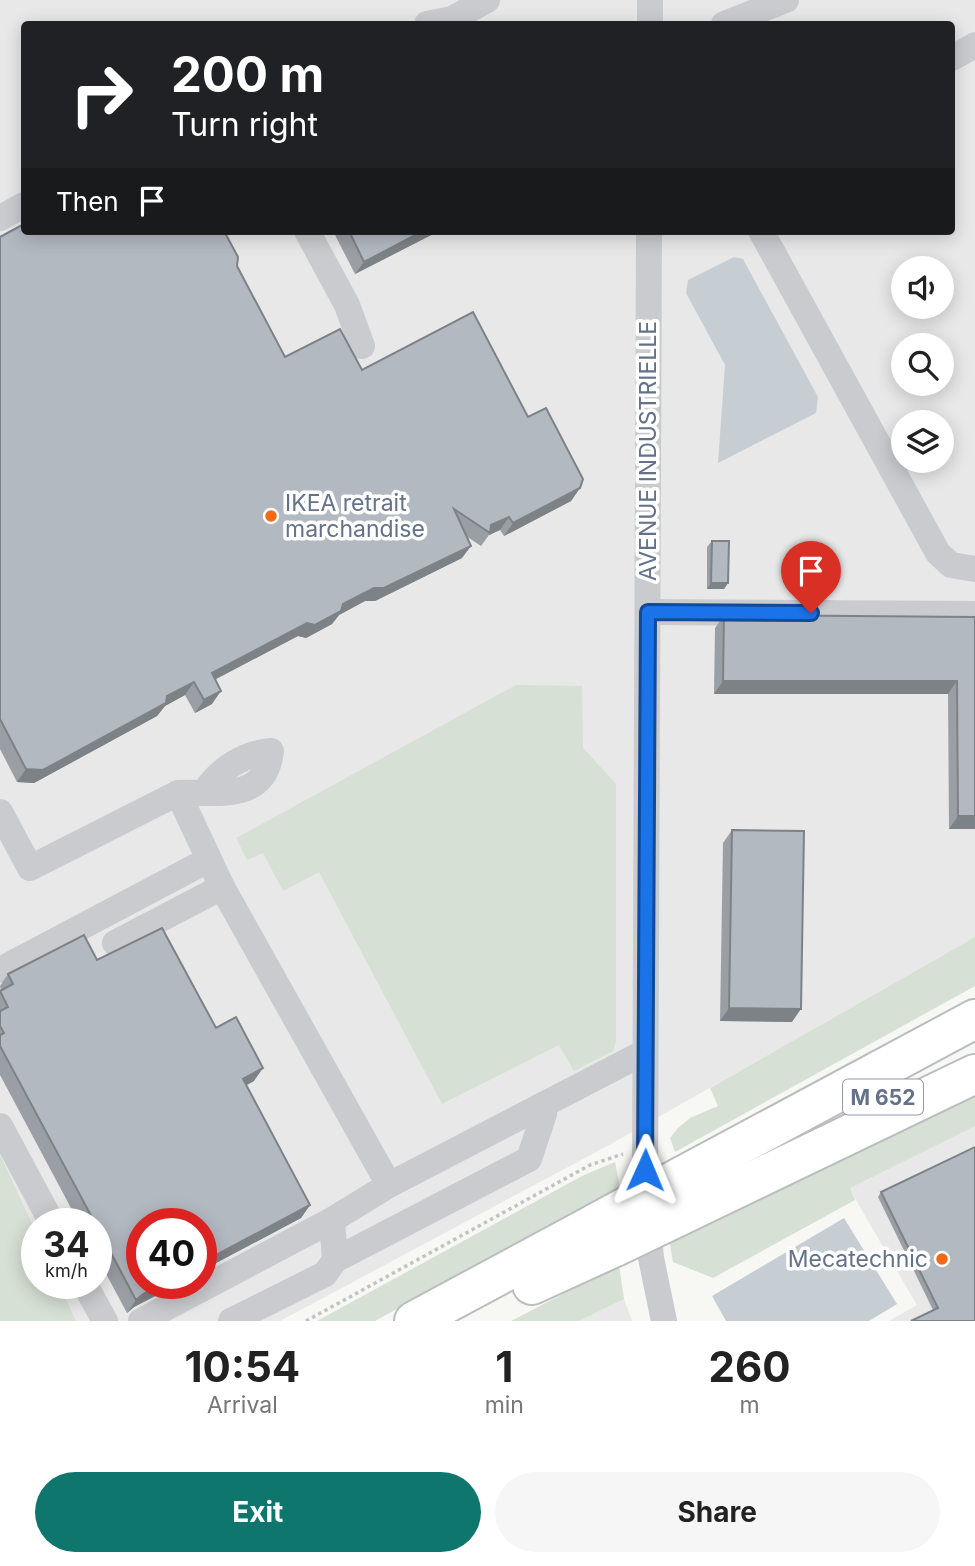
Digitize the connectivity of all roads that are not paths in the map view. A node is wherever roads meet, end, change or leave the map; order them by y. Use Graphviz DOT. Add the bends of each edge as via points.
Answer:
graph roads {
  1 [pos="487,0"];
  2 [pos="650,0"];
  3 [pos="786,0"];
  4 [pos="442,21"];
  5 [pos="650,21"];
  6 [pos="732,21"];
  7 [pos="975,46"];
  8 [pos="955,56"];
  9 [pos="21,207"];
  10 [pos="0,218"];
  11 [pos="309,235"];
  12 [pos="649,235"];
  13 [pos="763,235"];
  14 [pos="362,346"];
  15 [pos="975,569"];
  16 [pos="648,612"];
  17 [pos="975,614"];
  18 [pos="205,792"];
  19 [pos="178,793"];
  20 [pos="0,812"];
  21 [pos="208,860"];
  22 [pos="222,887"];
  23 [pos="115,943"];
  24 [pos="0,970"];
  25 [pos="975,1019"];
  26 [pos="975,1047"];
  27 [pos="645,1052"];
  28 [pos="975,1074"];
  29 [pos="539,1107"];
  30 [pos="0,1126"];
  31 [pos="389,1185"];
  32 [pos="687,1196"];
  33 [pos="44,1208"];
  34 [pos="332,1220"];
  35 [pos="617,1243"];
  36 [pos="335,1260"];
  37 [pos="93,1299"];
  38 [pos="105,1321"];
  39 [pos="141,1321"];
  40 [pos="230,1321"];
  41 [pos="414,1321"];
  42 [pos="466,1321"];
  43 [pos="664,1321"];
  1 -- 4 [label="street"];
  2 -- 5 [label="street"];
  3 -- 6 [label="street"];
  7 -- 8 [label="street"];
  9 -- 10 [label="street"];
  11 -- 14 [label="street" via="347,305"];
  12 -- 16 [label="street, AVENUE INDUSTRIELLE"];
  13 -- 15 [label="street" via="938,554 951,565"];
  16 -- 17 [label="street"];
  16 -- 27 [label="street, AVENUE INDUSTRIELLE"];
  18 -- 19 [label="street"];
  19 -- 20 [label="street" via="30,868"];
  19 -- 21 [label="street"];
  21 -- 22 [label="street"];
  21 -- 24 [label="street"];
  22 -- 23 [label="street"];
  22 -- 31 [label="street"];
  25 -- 32 [label="highway, M 652"];
  26 -- 32 [label="highway, M 652"];
  27 -- 29 [label="street"];
  27 -- 35 [label="street, AVENUE INDUSTRIELLE" via="645,1189"];
  28 -- 32 [label="highway"];
  29 -- 31 [label="street"];
  29 -- 36 [label="street" via="544,1114 528,1159"];
  30 -- 33 [label="street"];
  31 -- 34 [label="street"];
  32 -- 35 [label="highway, M 652, bridge"];
  34 -- 36 [label="street"];
  34 -- 39 [label="street"];
  35 -- 41 [label="highway, M 652"];
  35 -- 42 [label="highway"];
  35 -- 43 [label="street, AVENUE INDUSTRIELLE"];
  36 -- 40 [label="street" via="325,1274"];
  37 -- 38 [label="street"];
}
